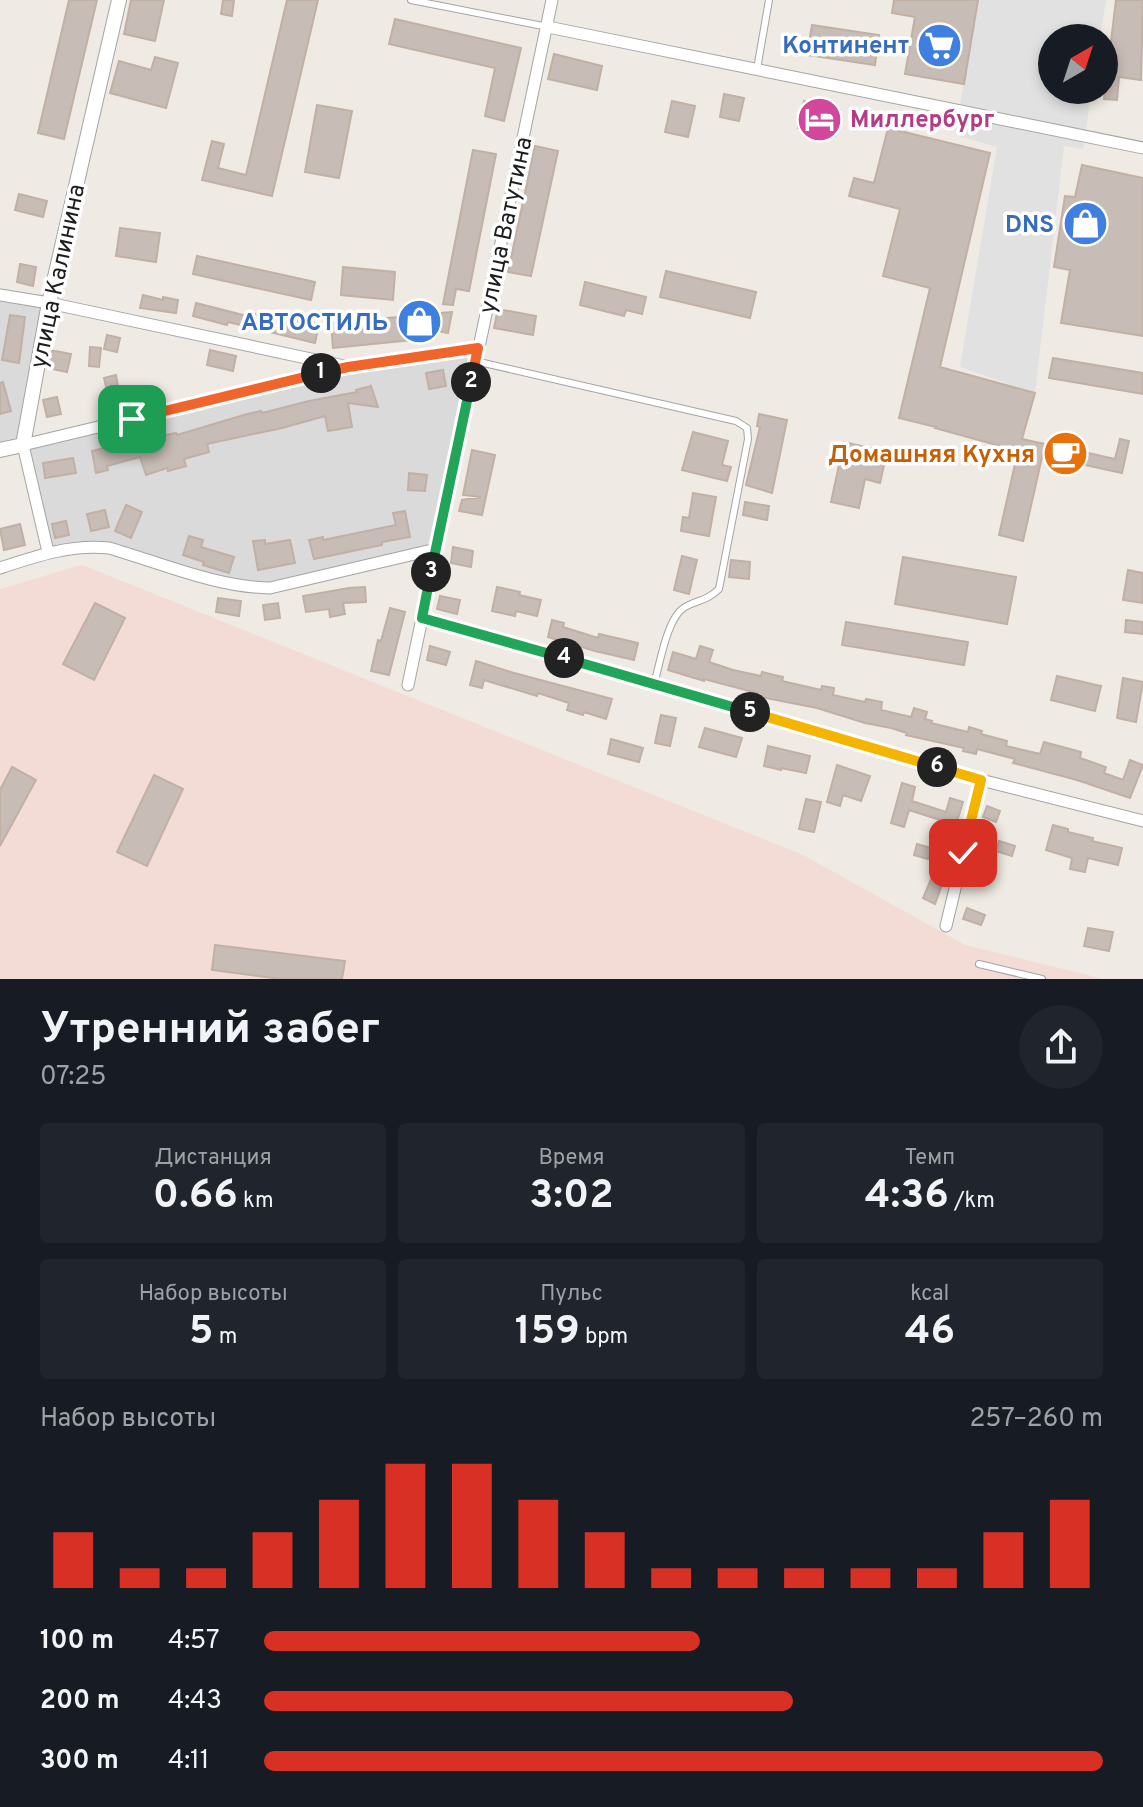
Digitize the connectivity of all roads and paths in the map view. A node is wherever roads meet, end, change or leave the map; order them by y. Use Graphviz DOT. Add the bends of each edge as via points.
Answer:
graph roads {
  1 [pos="119,0"];
  2 [pos="411,0"];
  3 [pos="552,0"];
  4 [pos="769,0"];
  5 [pos="548,27"];
  6 [pos="757,69"];
  7 [pos="1143,148"];
  8 [pos="0,295"];
  9 [pos="49,303"];
  10 [pos="478,348"];
  11 [pos="475,361"];
  12 [pos="348,367"];
  13 [pos="23,445"];
  14 [pos="0,450"];
  15 [pos="436,549"];
  16 [pos="48,552"];
  17 [pos="0,568"];
  18 [pos="422,618"];
  19 [pos="654,684"];
  20 [pos="408,685"];
  21 [pos="981,780"];
  22 [pos="1143,821"];
  23 [pos="946,926"];
  24 [pos="979,964"];
  25 [pos="1042,979"];
  1 -- 9 [label="street, улица Калинина"];
  2 -- 5 [label="lane"];
  3 -- 5 [label="street, улица Ватутина"];
  4 -- 6 [label="lane"];
  5 -- 6 [label="street"];
  5 -- 10 [label="street, улица Ватутина"];
  6 -- 7 [label="street"];
  8 -- 9 [label="street"];
  9 -- 12 [label="street"];
  9 -- 13 [label="street, улица Калинина"];
  10 -- 11 [label="street, улица Ватутина"];
  10 -- 12 [label="street"];
  11 -- 15 [label="street, улица Ватутина"];
  11 -- 19 [label="lane" via="736,421 747,428 719,589 682,608 671,623"];
  12 -- 13 [label="street"];
  13 -- 14 [label="street"];
  13 -- 16 [label="street, улица Калинина"];
  15 -- 16 [label="street" via="270,588 221,582 109,548"];
  15 -- 18 [label="street, улица Ватутина"];
  16 -- 17 [label="street"];
  18 -- 19 [label="street"];
  18 -- 20 [label="street, улица Ватутина"];
  19 -- 21 [label="street"];
  21 -- 22 [label="street"];
  21 -- 23 [label="street"];
  24 -- 25 [label="lane"];
}
